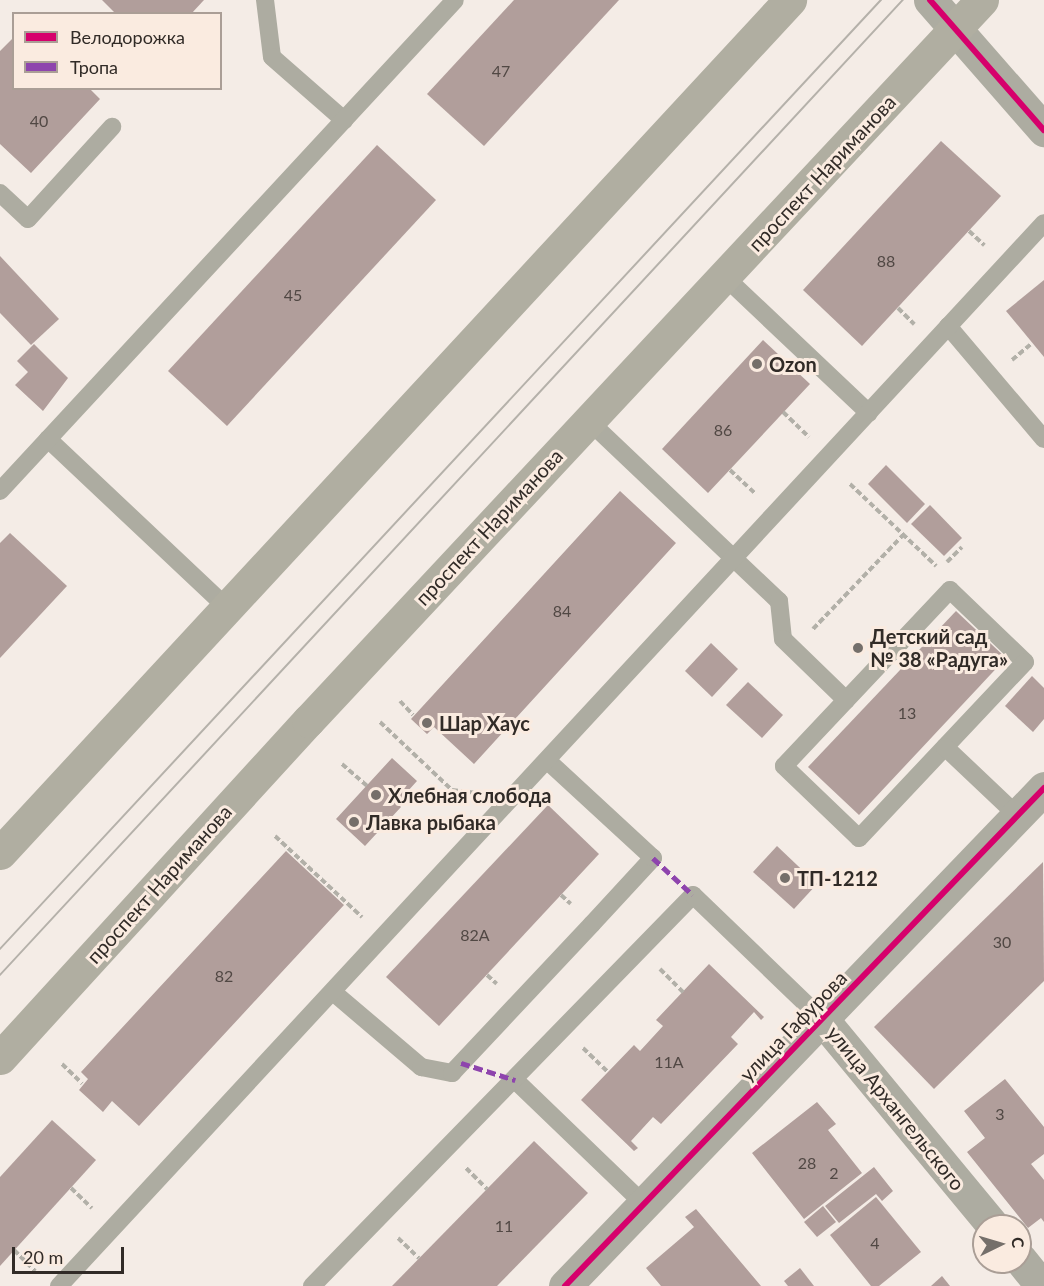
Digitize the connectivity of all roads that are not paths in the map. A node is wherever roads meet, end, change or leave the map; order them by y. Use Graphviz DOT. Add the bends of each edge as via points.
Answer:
graph roads {
  1 [pos="265,0"];
  2 [pos="455,0"];
  3 [pos="790,0"];
  4 [pos="930,0"];
  5 [pos="982,0"];
  6 [pos="957,28"];
  7 [pos="344,120"];
  8 [pos="112,127"];
  9 [pos="1044,130"];
  10 [pos="0,193"];
  11 [pos="1044,223"];
  12 [pos="725,277"];
  13 [pos="948,326"];
  14 [pos="869,413"];
  15 [pos="589,421"];
  16 [pos="48,439"];
  17 [pos="1044,439"];
  18 [pos="0,491"];
  19 [pos="734,559"];
  20 [pos="226,607"];
  21 [pos="846,700"];
  22 [pos="945,747"];
  23 [pos="548,761"];
  24 [pos="1044,788"];
  25 [pos="1018,816"];
  26 [pos="0,853"];
  27 [pos="333,993"];
  28 [pos="822,1019"];
  29 [pos="0,1058"];
  30 [pos="515,1080"];
  31 [pos="644,1204"];
  32 [pos="983,1214"];
  33 [pos="1032,1274"];
  34 [pos="51,1282"];
  35 [pos="312,1286"];
  36 [pos="565,1286"];
  37 [pos="1042,1286"];
  1 -- 7 [label="lane" via="272,57"];
  2 -- 7 [label="lane"];
  3 -- 20 [label="main road"];
  4 -- 6 [label="street"];
  5 -- 6 [label="main road, проспект Нариманова"];
  6 -- 9 [label="street"];
  6 -- 12 [label="main road, проспект Нариманова"];
  7 -- 16 [label="lane"];
  8 -- 10 [label="lane" via="28,219"];
  11 -- 13 [label="lane"];
  12 -- 14 [label="lane"];
  12 -- 15 [label="main road, проспект Нариманова"];
  13 -- 14 [label="lane"];
  13 -- 17 [label="lane"];
  14 -- 19 [label="lane"];
  15 -- 19 [label="lane"];
  15 -- 29 [label="main road, проспект Нариманова"];
  16 -- 18 [label="lane"];
  16 -- 20 [label="lane"];
  19 -- 21 [label="lane" via="778,601 783,639"];
  19 -- 23 [label="lane"];
  20 -- 26 [label="main road"];
  21 -- 22 [label="lane" via="784,766 859,838"];
  21 -- 22 [label="lane" via="950,590 1025,662"];
  22 -- 25 [label="lane"];
  23 -- 27 [label="lane"];
  23 -- 27 [label="lane" via="653,858 452,1073 421,1067"];
  24 -- 25 [label="street, улица Гафурова"];
  25 -- 28 [label="street, улица Гафурова"];
  27 -- 34 [label="lane"];
  28 -- 30 [label="lane" via="693,895"];
  28 -- 31 [label="street, улица Гафурова"];
  28 -- 32 [label="street, улица Архангельского"];
  30 -- 31 [label="lane"];
  30 -- 35 [label="lane"];
  31 -- 36 [label="street, улица Гафурова"];
  33 -- 37 [label="street"];
}
